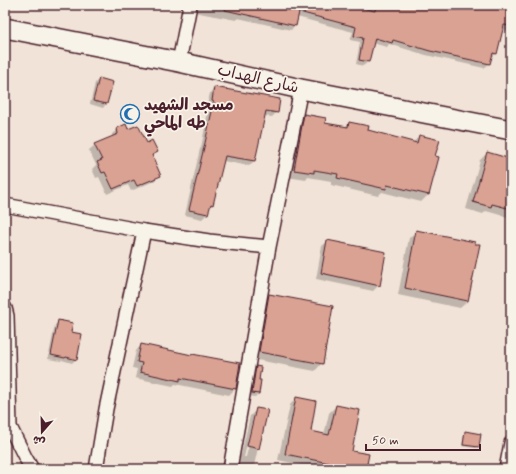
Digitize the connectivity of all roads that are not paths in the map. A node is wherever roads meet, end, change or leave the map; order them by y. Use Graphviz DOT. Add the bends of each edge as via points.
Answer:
graph roads {
  1 [pos="190,5"];
  2 [pos="5,28"];
  3 [pos="179,62"];
  4 [pos="301,89"];
  5 [pos="511,130"];
  6 [pos="5,205"];
  7 [pos="144,231"];
  8 [pos="269,247"];
  9 [pos="5,308"];
  10 [pos="511,443"];
  11 [pos="32,469"];
  12 [pos="96,469"];
  13 [pos="230,469"];
  14 [pos="506,469"];
  1 -- 3 [label="street"];
  2 -- 3 [label="street, شارع الهداب"];
  3 -- 4 [label="street, شارع الهداب"];
  4 -- 5 [label="street, شارع الهداب"];
  4 -- 8 [label="street"];
  6 -- 7 [label="street"];
  7 -- 8 [label="street"];
  7 -- 12 [label="street" via="106,409"];
  8 -- 13 [label="street"];
  9 -- 11 [label="street" via="10,427"];
  10 -- 14 [label="street"];
}
